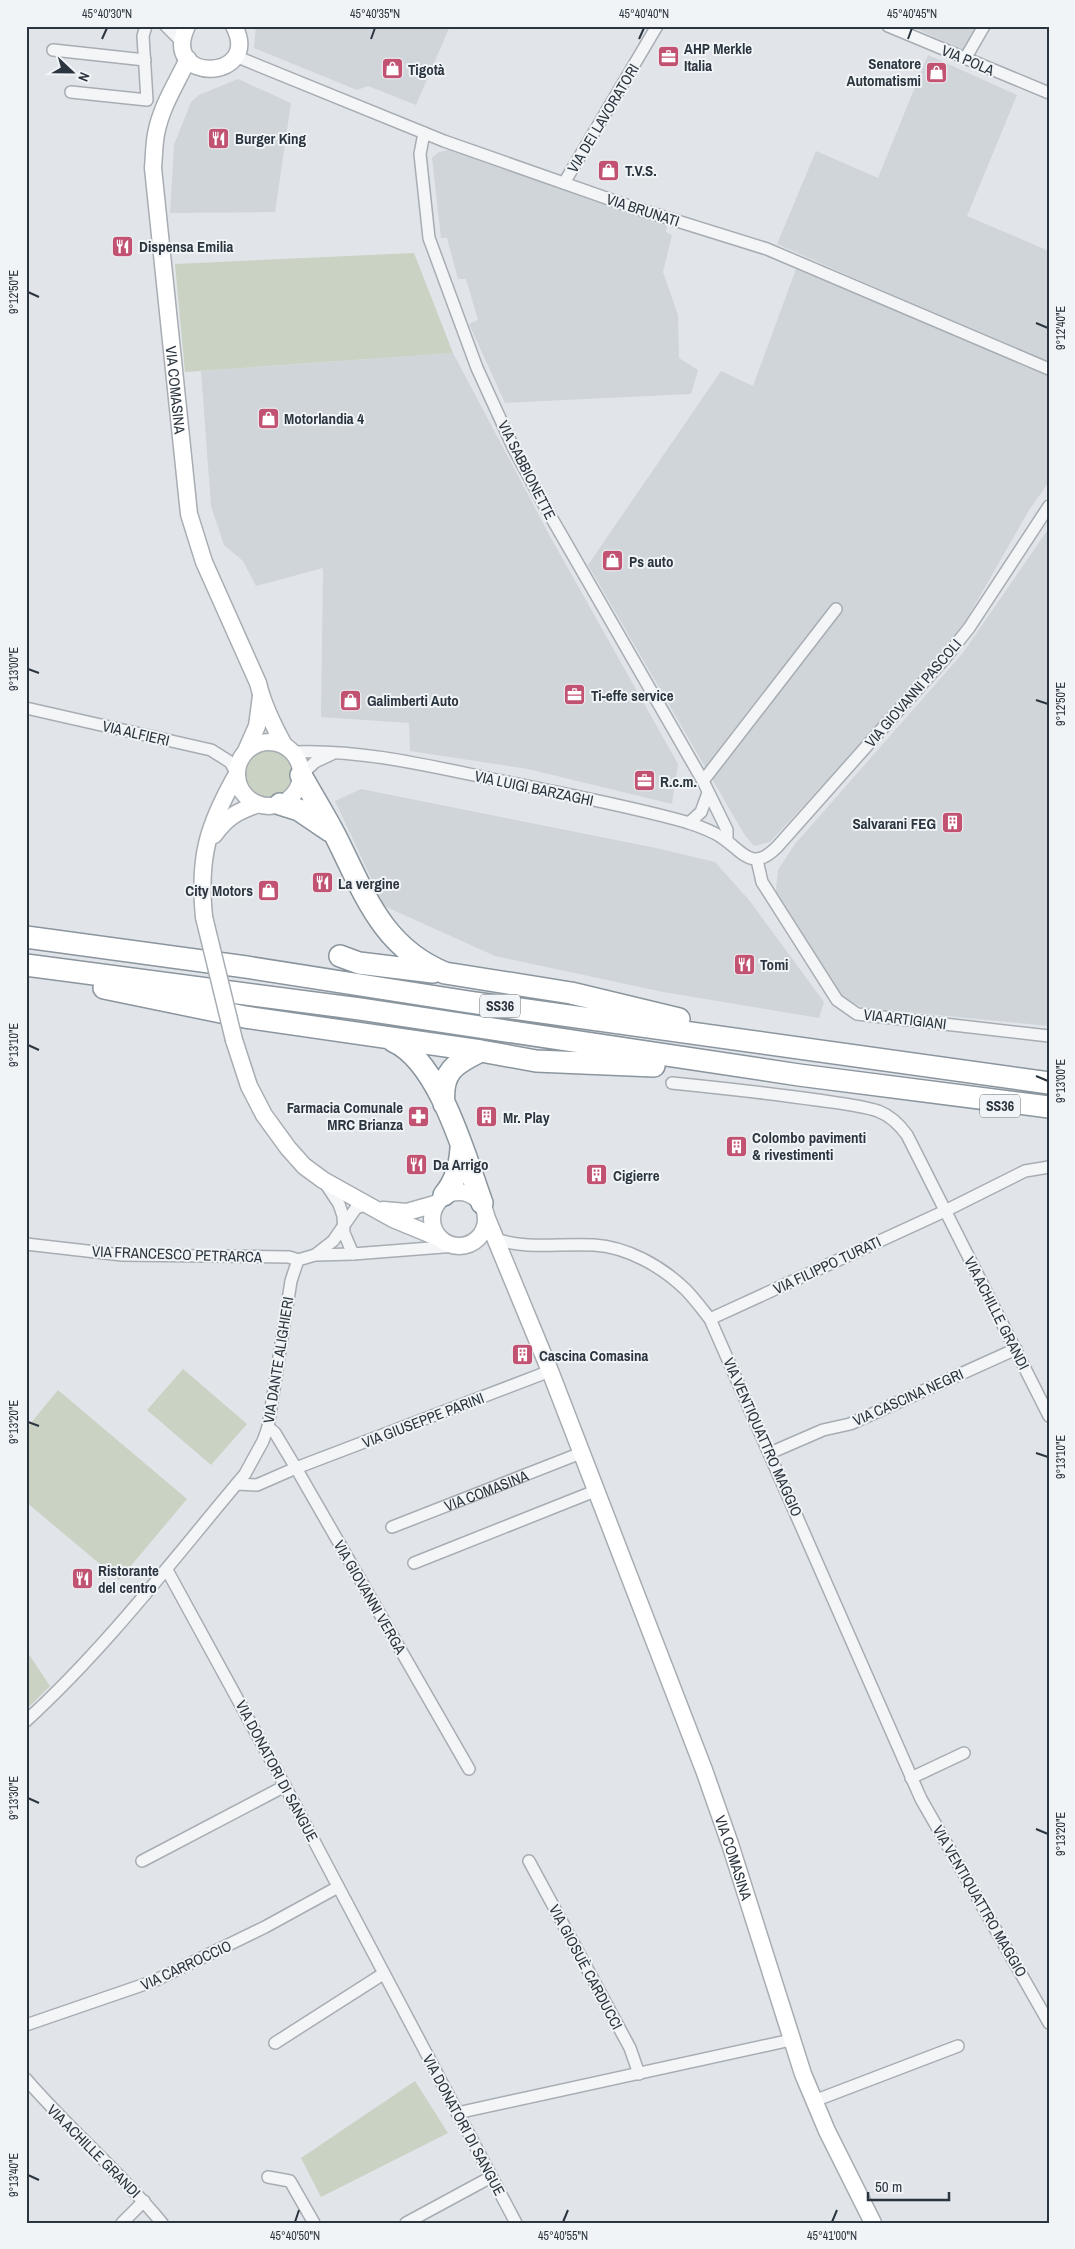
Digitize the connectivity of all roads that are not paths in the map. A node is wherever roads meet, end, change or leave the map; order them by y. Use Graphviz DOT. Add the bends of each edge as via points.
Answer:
graph roads {
  1 [pos="146,26"];
  2 [pos="166,26"];
  3 [pos="657,26"];
  4 [pos="888,26"];
  5 [pos="984,26"];
  6 [pos="235,27"];
  7 [pos="184,34"];
  8 [pos="53,50"];
  9 [pos="235,56"];
  10 [pos="965,59"];
  11 [pos="145,60"];
  12 [pos="191,62"];
  13 [pos="71,92"];
  14 [pos="1049,93"];
  15 [pos="424,133"];
  16 [pos="564,183"];
  17 [pos="1049,370"];
  18 [pos="1049,506"];
  19 [pos="836,609"];
  20 [pos="261,696"];
  21 [pos="26,708"];
  22 [pos="288,749"];
  23 [pos="246,751"];
  24 [pos="336,753"];
  25 [pos="237,774"];
  26 [pos="301,775"];
  27 [pos="703,781"];
  28 [pos="708,793"];
  29 [pos="258,804"];
  30 [pos="280,804"];
  31 [pos="689,823"];
  32 [pos="334,834"];
  33 [pos="726,841"];
  34 [pos="203,857"];
  35 [pos="757,860"];
  36 [pos="26,937"];
  37 [pos="340,956"];
  38 [pos="26,967"];
  39 [pos="446,973"];
  40 [pos="1049,1036"];
  41 [pos="384,1037"];
  42 [pos="760,1041"];
  43 [pos="481,1051"];
  44 [pos="975,1073"];
  45 [pos="1049,1074"];
  46 [pos="799,1075"];
  47 [pos="672,1083"];
  48 [pos="1049,1083"];
  49 [pos="951,1094"];
  50 [pos="444,1104"];
  51 [pos="1049,1107"];
  52 [pos="1049,1115"];
  53 [pos="461,1145"];
  54 [pos="1049,1167"];
  55 [pos="323,1180"];
  56 [pos="440,1200"];
  57 [pos="373,1207"];
  58 [pos="484,1210"];
  59 [pos="945,1211"];
  60 [pos="343,1225"];
  61 [pos="439,1238"];
  62 [pos="495,1239"];
  63 [pos="26,1244"];
  64 [pos="462,1245"];
  65 [pos="353,1254"];
  66 [pos="315,1255"];
  67 [pos="298,1260"];
  68 [pos="508,1268"];
  69 [pos="710,1319"];
  70 [pos="1016,1349"];
  71 [pos="550,1372"];
  72 [pos="1049,1416"];
  73 [pos="268,1427"];
  74 [pos="581,1453"];
  75 [pos="770,1453"];
  76 [pos="296,1468"];
  77 [pos="237,1484"];
  78 [pos="595,1491"];
  79 [pos="392,1526"];
  80 [pos="414,1563"];
  81 [pos="167,1570"];
  82 [pos="26,1721"];
  83 [pos="964,1753"];
  84 [pos="469,1769"];
  85 [pos="911,1778"];
  86 [pos="286,1786"];
  87 [pos="142,1862"];
  88 [pos="529,1862"];
  89 [pos="338,1887"];
  90 [pos="384,1974"];
  91 [pos="1045,2006"];
  92 [pos="1049,2023"];
  93 [pos="26,2025"];
  94 [pos="791,2040"];
  95 [pos="275,2043"];
  96 [pos="958,2046"];
  97 [pos="639,2074"];
  98 [pos="26,2079"];
  99 [pos="814,2100"];
  100 [pos="457,2113"];
  101 [pos="268,2177"];
  102 [pos="491,2177"];
  103 [pos="144,2201"];
  104 [pos="122,2223"];
  105 [pos="162,2223"];
  106 [pos="314,2223"];
  107 [pos="406,2223"];
  108 [pos="516,2223"];
  109 [pos="873,2223"];
  1 -- 11 [label="street" via="143,36"];
  2 -- 7 [label="street"];
  3 -- 16 [label="street, VIA DEI LAVORATORI"];
  4 -- 10 [label="street, VIA POLA"];
  5 -- 10 [label="street"];
  6 -- 9 [label="main road" via="238,46"];
  7 -- 12 [label="main road"];
  8 -- 11 [label="street"];
  9 -- 12 [label="main road" via="222,68 212,70"];
  9 -- 15 [label="street, VIA BRUNATI"];
  10 -- 14 [label="street, VIA POLA"];
  11 -- 13 [label="street" via="148,100"];
  12 -- 20 [label="main road, VIA COMASINA" via="181,74 161,116 153,168 189,514 204,562"];
  15 -- 16 [label="street, VIA BRUNATI"];
  15 -- 27 [label="street, VIA SABBIONETTE" via="420,154 429,238 477,368 543,503"];
  16 -- 17 [label="street, VIA BRUNATI" via="767,250"];
  18 -- 35 [label="street, VIA GIOVANNI PASCOLI" via="970,628 777,847"];
  19 -- 27 [label="street"];
  20 -- 22 [label="main road, VIA COMASINA"];
  20 -- 23 [label="main road, VIA COMASINA" via="257,726"];
  21 -- 25 [label="street, VIA ALFIERI" via="212,750 230,762"];
  22 -- 23 [label="main road" via="274,742 264,742"];
  22 -- 24 [label="street, VIA LUIGI BARZAGHI"];
  22 -- 26 [label="main road" via="300,767"];
  23 -- 25 [label="main road"];
  24 -- 26 [label="street" via="315,762"];
  24 -- 31 [label="street, VIA LUIGI BARZAGHI" via="455,772 643,810"];
  25 -- 29 [label="main road" via="243,792"];
  25 -- 34 [label="main road" via="216,814"];
  26 -- 30 [label="main road" via="295,792"];
  26 -- 32 [label="highway"];
  27 -- 28 [label="street, VIA SABBIONETTE"];
  28 -- 31 [label="street" via="701,812"];
  28 -- 33 [label="street, VIA SABBIONETTE" via="727,830"];
  29 -- 30 [label="main road"];
  29 -- 34 [label="main road" via="224,821"];
  30 -- 32 [label="highway" via="299,810"];
  31 -- 33 [label="street, VIA LUIGI BARZAGHI"];
  32 -- 39 [label="highway" via="363,894 387,932 402,948 429,967"];
  33 -- 35 [label="street" via="745,857"];
  34 -- 55 [label="main road, bridge" via="204,916 234,1040 249,1086 264,1115 288,1148"];
  35 -- 40 [label="street, VIA ARTIGIANI" via="762,882 837,1000 857,1014"];
  36 -- 42 [label="highway, SS36"];
  37 -- 39 [label="highway" via="359,963"];
  38 -- 41 [label="highway" via="59,979 226,1013"];
  38 -- 46 [label="highway, SS36" via="360,1009"];
  39 -- 42 [label="highway" via="571,993 736,1032"];
  41 -- 43 [label="highway"];
  41 -- 50 [label="highway" via="413,1054 428,1072"];
  42 -- 44 [label="highway, SS36"];
  43 -- 46 [label="highway" via="550,1063 667,1066 780,1078"];
  43 -- 50 [label="highway" via="458,1062 451,1070 443,1093"];
  44 -- 45 [label="highway, SS36" via="993,1070"];
  44 -- 48 [label="highway, SS36"];
  46 -- 49 [label="highway, SS36"];
  47 -- 59 [label="street, VIA ACHILLE GRANDI" via="780,1095 879,1112 890,1117 907,1135"];
  49 -- 51 [label="highway, SS36"];
  49 -- 52 [label="highway, SS36"];
  50 -- 53 [label="highway"];
  53 -- 56 [label="highway" via="460,1162 450,1188"];
  53 -- 58 [label="highway"];
  54 -- 59 [label="street, VIA FILIPPO TURATI" via="1025,1171"];
  55 -- 57 [label="main road"];
  55 -- 60 [label="street" via="339,1204"];
  56 -- 57 [label="main road" via="407,1212"];
  56 -- 58 [label="main road" via="460,1191 468,1192"];
  56 -- 61 [label="main road" via="431,1222"];
  57 -- 60 [label="street" via="356,1208"];
  57 -- 61 [label="main road"];
  58 -- 62 [label="main road, VIA COMASINA"];
  58 -- 64 [label="main road" via="482,1233"];
  59 -- 69 [label="street, VIA FILIPPO TURATI"];
  59 -- 70 [label="street, VIA ACHILLE GRANDI"];
  60 -- 65 [label="street"];
  60 -- 66 [label="street" via="333,1241"];
  61 -- 64 [label="main road"];
  62 -- 68 [label="main road, VIA COMASINA"];
  62 -- 69 [label="street, VIA VENTIQUATTRO MAGGIO" via="524,1246 595,1245 623,1250 655,1266 686,1289"];
  63 -- 67 [label="street, VIA FRANCESCO PETRARCA" via="122,1255 289,1257"];
  64 -- 65 [label="street"];
  64 -- 68 [label="main road" via="494,1254"];
  65 -- 66 [label="street"];
  66 -- 67 [label="street"];
  67 -- 73 [label="street, VIA DANTE ALIGHIERI" via="291,1281"];
  68 -- 71 [label="main road, VIA COMASINA"];
  69 -- 75 [label="street, VIA VENTIQUATTRO MAGGIO"];
  70 -- 72 [label="street, VIA ACHILLE GRANDI"];
  70 -- 75 [label="street, VIA CASCINA NEGRI" via="850,1424 822,1430"];
  71 -- 74 [label="main road, VIA COMASINA"];
  71 -- 76 [label="street, VIA GIUSEPPE PARINI"];
  73 -- 76 [label="street, VIA GIOVANNI VERGA"];
  73 -- 77 [label="street, VIA DANTE ALIGHIERI" via="254,1460"];
  74 -- 78 [label="main road, VIA COMASINA"];
  74 -- 79 [label="street, VIA COMASINA"];
  75 -- 85 [label="street, VIA VENTIQUATTRO MAGGIO"];
  76 -- 77 [label="street, VIA GIUSEPPE PARINI" via="257,1485"];
  76 -- 84 [label="street, VIA GIOVANNI VERGA"];
  77 -- 81 [label="street, VIA DANTE ALIGHIERI"];
  78 -- 80 [label="street"];
  78 -- 94 [label="main road, VIA COMASINA" via="704,1770"];
  81 -- 82 [label="street, VIA DANTE ALIGHIERI" via="79,1670"];
  81 -- 86 [label="street, VIA DONATORI DI SANGUE"];
  83 -- 85 [label="street"];
  85 -- 91 [label="street, VIA VENTIQUATTRO MAGGIO" via="925,1807"];
  86 -- 87 [label="street"];
  86 -- 89 [label="street, VIA DONATORI DI SANGUE"];
  88 -- 97 [label="street, VIA GIOSUÈ CARDUCCI" via="630,2048"];
  89 -- 90 [label="street, VIA DONATORI DI SANGUE"];
  89 -- 93 [label="street, VIA CARROCCIO" via="154,1982"];
  90 -- 95 [label="street"];
  90 -- 100 [label="street, VIA DONATORI DI SANGUE"];
  91 -- 92 [label="street, VIA VENTIQUATTRO MAGGIO"];
  94 -- 97 [label="street"];
  94 -- 99 [label="main road, VIA COMASINA"];
  96 -- 99 [label="street"];
  97 -- 100 [label="street"];
  98 -- 103 [label="street, VIA ACHILLE GRANDI"];
  99 -- 109 [label="main road, VIA COMASINA"];
  100 -- 102 [label="street, VIA DONATORI DI SANGUE"];
  101 -- 106 [label="street" via="290,2181"];
  102 -- 107 [label="street"];
  102 -- 108 [label="street, VIA DONATORI DI SANGUE"];
  103 -- 104 [label="street"];
  103 -- 105 [label="street, VIA ACHILLE GRANDI"];
}
